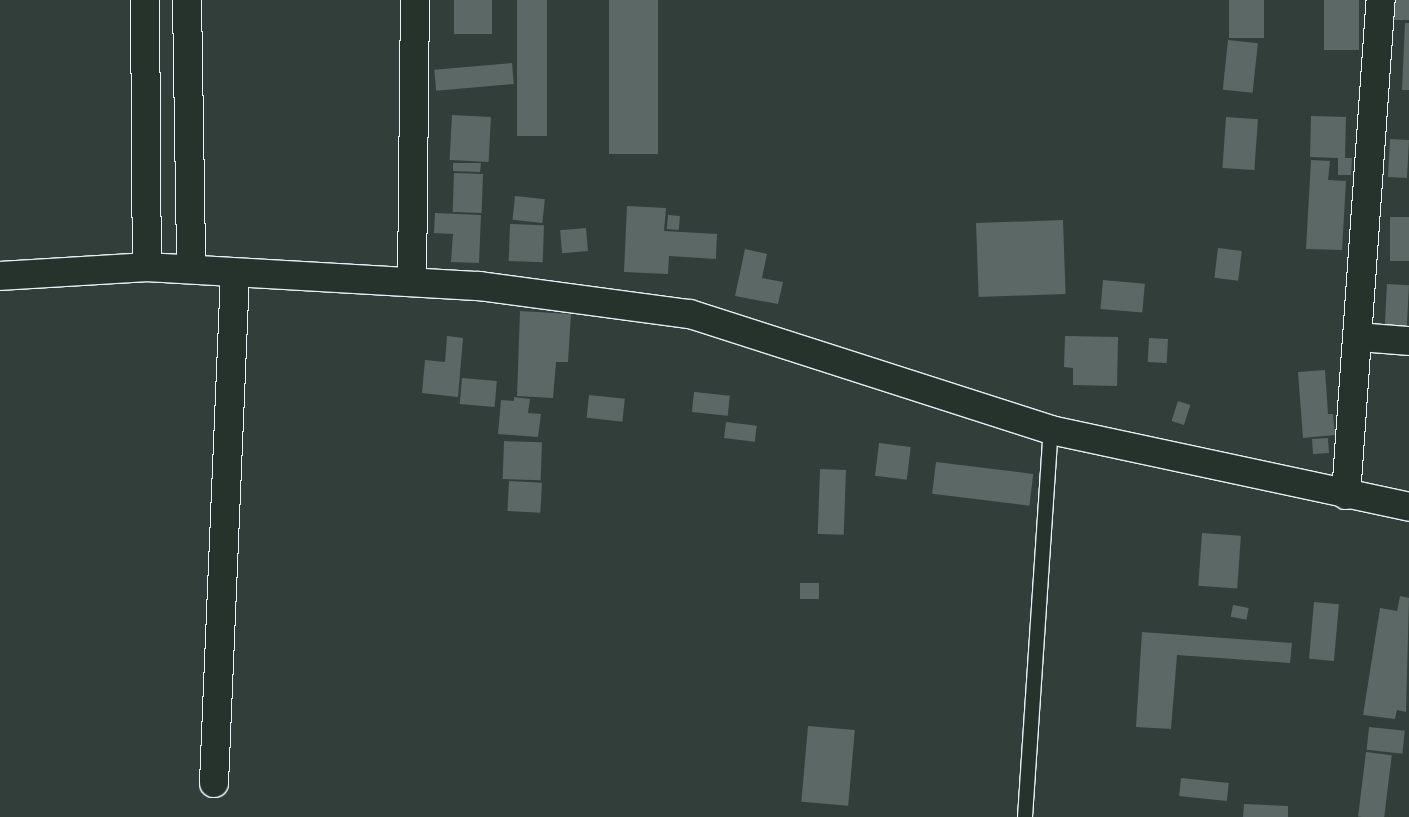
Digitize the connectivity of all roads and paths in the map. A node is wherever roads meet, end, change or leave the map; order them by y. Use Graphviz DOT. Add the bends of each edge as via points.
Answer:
graph roads {
  1 [pos="145,0"];
  2 [pos="187,0"];
  3 [pos="415,0"];
  4 [pos="1381,0"];
  5 [pos="147,267"];
  6 [pos="191,268"];
  7 [pos="235,274"];
  8 [pos="0,276"];
  9 [pos="412,282"];
  10 [pos="1358,337"];
  11 [pos="1409,341"];
  12 [pos="1051,430"];
  13 [pos="1346,495"];
  14 [pos="1409,508"];
  15 [pos="214,783"];
  16 [pos="1026,817"];
  1 -- 5 [label="street"];
  2 -- 6 [label="street"];
  3 -- 9 [label="street"];
  4 -- 10 [label="street"];
  5 -- 6 [label="street"];
  5 -- 8 [label="street"];
  6 -- 7 [label="street"];
  7 -- 9 [label="street"];
  7 -- 15 [label="street"];
  9 -- 12 [label="street" via="479,286 690,314"];
  10 -- 11 [label="street"];
  10 -- 13 [label="street"];
  12 -- 13 [label="street"];
  12 -- 16 [label="lane"];
  13 -- 14 [label="street"];
}
